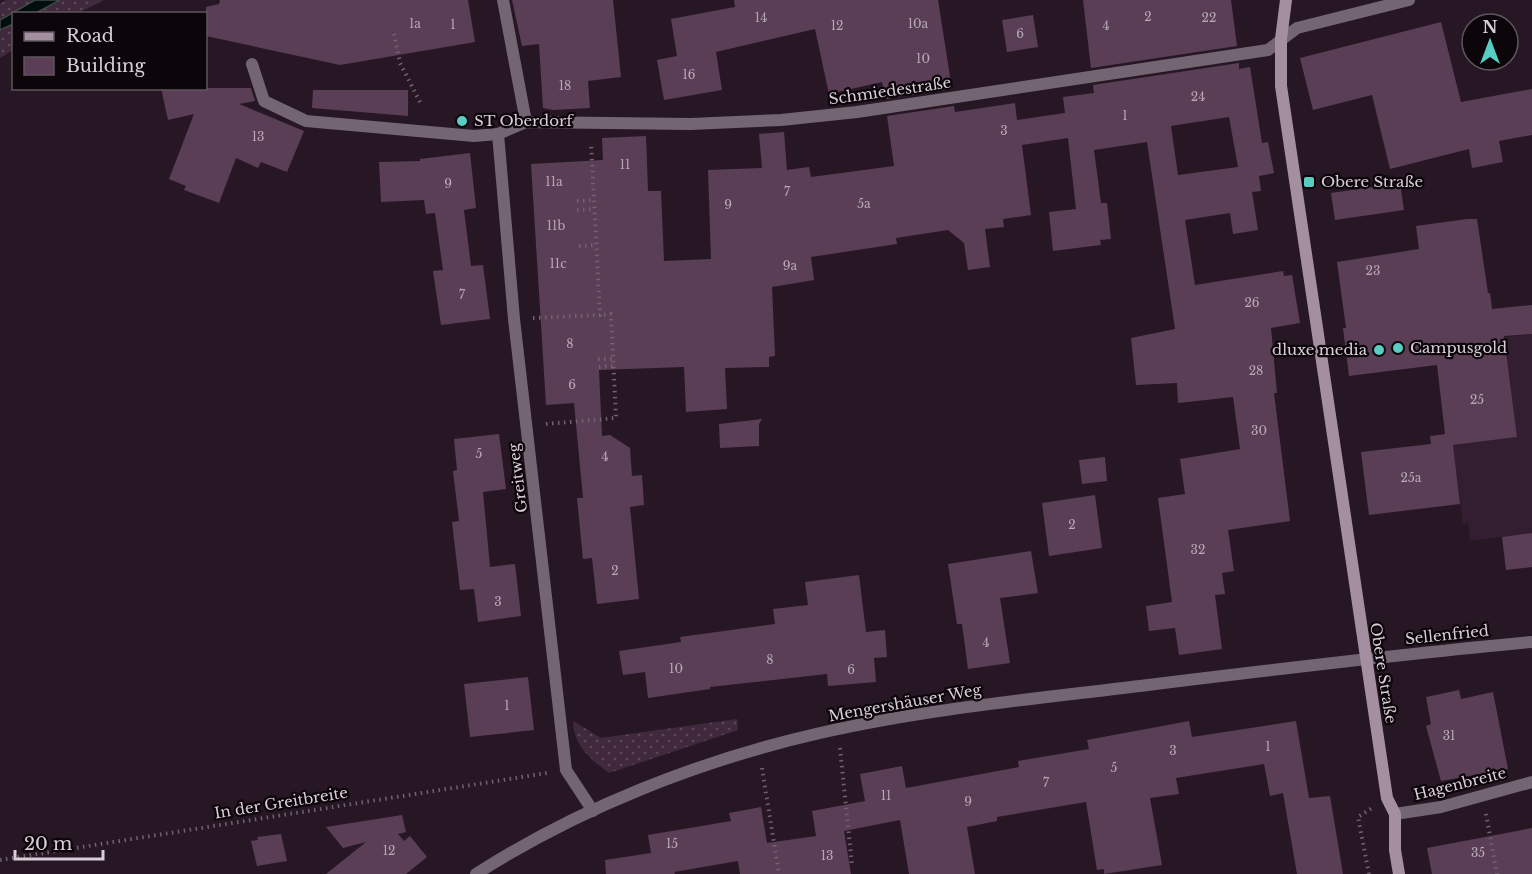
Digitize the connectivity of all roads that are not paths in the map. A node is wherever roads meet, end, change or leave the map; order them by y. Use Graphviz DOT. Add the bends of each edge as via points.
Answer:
graph roads {
  1 [pos="503,0"];
  2 [pos="1286,0"];
  3 [pos="1409,0"];
  4 [pos="1281,39"];
  5 [pos="252,64"];
  6 [pos="526,122"];
  7 [pos="498,134"];
  8 [pos="1532,642"];
  9 [pos="1366,659"];
  10 [pos="1532,782"];
  11 [pos="593,811"];
  12 [pos="1395,814"];
  13 [pos="476,874"];
  14 [pos="1399,874"];
  1 -- 6 [label="street"];
  2 -- 4 [label="street, Obere Straße"];
  3 -- 4 [label="street, Schmiedestraße" via="1297,28"];
  4 -- 6 [label="street, Schmiedestraße" via="1268,50 857,112 691,124"];
  4 -- 9 [label="street, Obere Straße" via="1281,86"];
  5 -- 7 [label="street" via="264,101 306,121 474,136"];
  6 -- 7 [label="street, Schmiedestraße"];
  7 -- 11 [label="street, Greitweg" via="514,319 566,770"];
  8 -- 9 [label="street, Sellenfried"];
  9 -- 11 [label="street, Mengershäuser Weg" via="997,703 838,729 759,749 663,781"];
  9 -- 12 [label="street, Obere Straße" via="1387,798"];
  10 -- 12 [label="street, Hagenbreite" via="1441,807"];
  11 -- 13 [label="street, Mengershäuser Weg"];
  12 -- 14 [label="street"];
}
